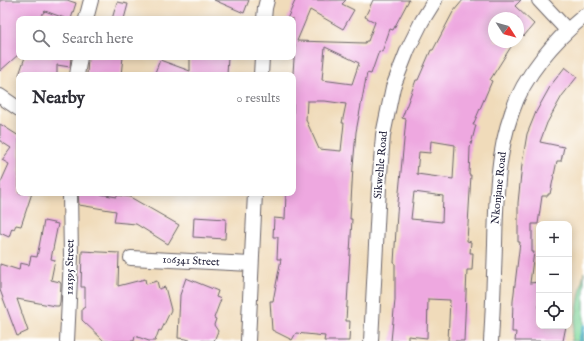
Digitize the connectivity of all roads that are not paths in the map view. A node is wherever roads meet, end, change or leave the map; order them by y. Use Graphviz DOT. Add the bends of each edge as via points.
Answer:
graph roads {
  1 [pos="267,0"];
  2 [pos="435,0"];
  3 [pos="539,0"];
  4 [pos="264,16"];
  5 [pos="584,16"];
  6 [pos="567,30"];
  7 [pos="80,60"];
  8 [pos="262,60"];
  9 [pos="78,72"];
  10 [pos="261,72"];
  11 [pos="0,96"];
  12 [pos="16,107"];
  13 [pos="70,196"];
  14 [pos="255,196"];
  15 [pos="131,258"];
  16 [pos="251,264"];
  17 [pos="67,341"];
  18 [pos="248,341"];
  19 [pos="372,341"];
  20 [pos="490,341"];
  1 -- 4 [label="street"];
  2 -- 19 [label="street, Sikwehle Road" via="408,49 393,87 383,135"];
  3 -- 6 [label="street"];
  5 -- 6 [label="street, Nkonjane Road"];
  6 -- 20 [label="street, Nkonjane Road" via="525,83 510,118 500,159"];
  7 -- 9 [label="street"];
  8 -- 10 [label="street"];
  11 -- 12 [label="street"];
  13 -- 17 [label="street, 121595 Street" via="71,257"];
  14 -- 16 [label="street"];
  15 -- 16 [label="street, 106341 Street"];
  16 -- 18 [label="street"];
}
